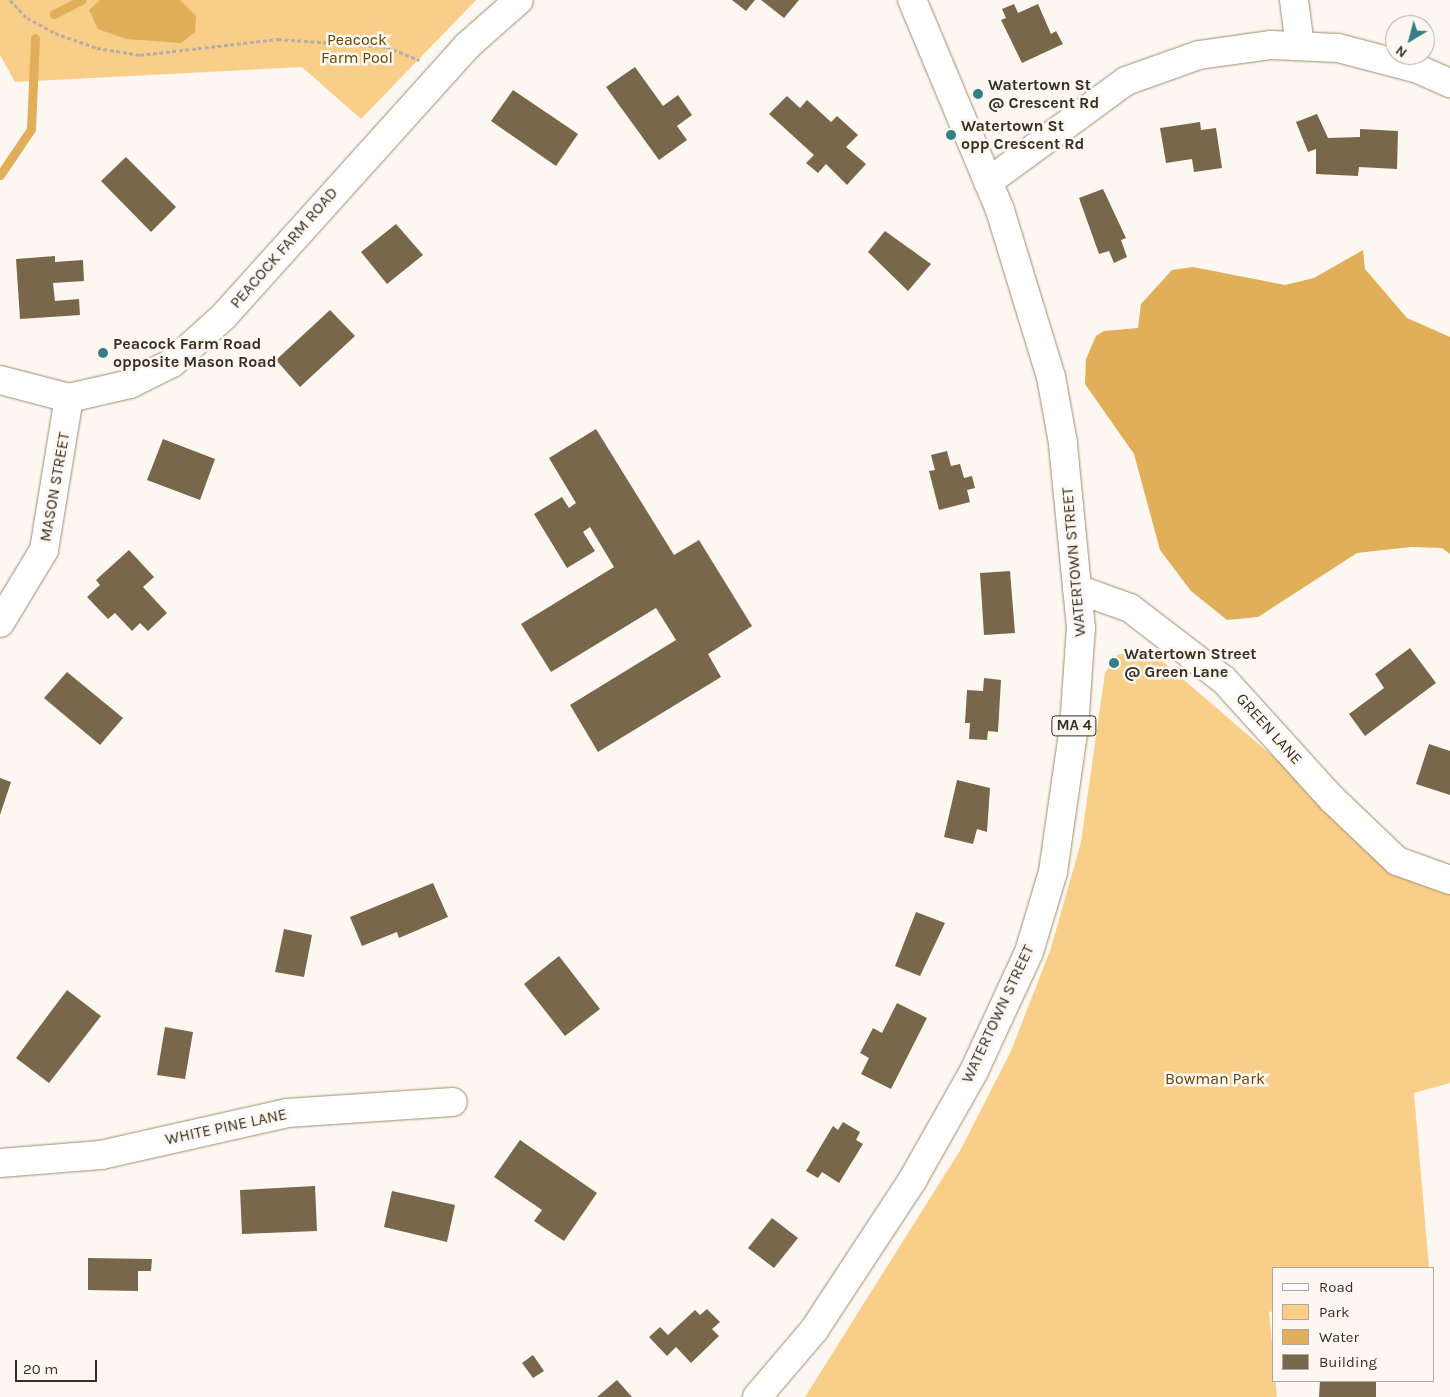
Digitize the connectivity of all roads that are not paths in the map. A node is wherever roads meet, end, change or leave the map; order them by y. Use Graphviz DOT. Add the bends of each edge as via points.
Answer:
graph roads {
  1 [pos="519,0"];
  2 [pos="912,0"];
  3 [pos="1294,0"];
  4 [pos="1300,46"];
  5 [pos="1450,83"];
  6 [pos="988,182"];
  7 [pos="0,380"];
  8 [pos="69,398"];
  9 [pos="1077,589"];
  10 [pos="0,623"];
  11 [pos="1450,880"];
  12 [pos="453,1102"];
  13 [pos="0,1163"];
  14 [pos="758,1397"];
  1 -- 8 [label="street, PEACOCK FARM ROAD" via="445,72 224,316 172,363 130,384"];
  2 -- 6 [label="street, WATERTOWN STREET / MA 4"];
  3 -- 4 [label="street"];
  4 -- 5 [label="street" via="1338,48 1418,69"];
  4 -- 6 [label="street" via="1272,45 1198,56 1126,81"];
  6 -- 9 [label="street, WATERTOWN STREET / MA 4" via="1022,273 1051,377 1063,443"];
  7 -- 8 [label="street, PEACOCK FARM ROAD"];
  8 -- 10 [label="street, MASON STREET" via="44,550"];
  9 -- 11 [label="street, GREEN LANE" via="1130,608 1224,680 1332,799 1397,861"];
  9 -- 14 [label="street, WATERTOWN STREET / MA 4" via="1081,628 1065,800 1052,872 1029,952 974,1071 913,1180 814,1330"];
  12 -- 13 [label="street, WHITE PINE LANE" via="287,1113 101,1154"];
}
